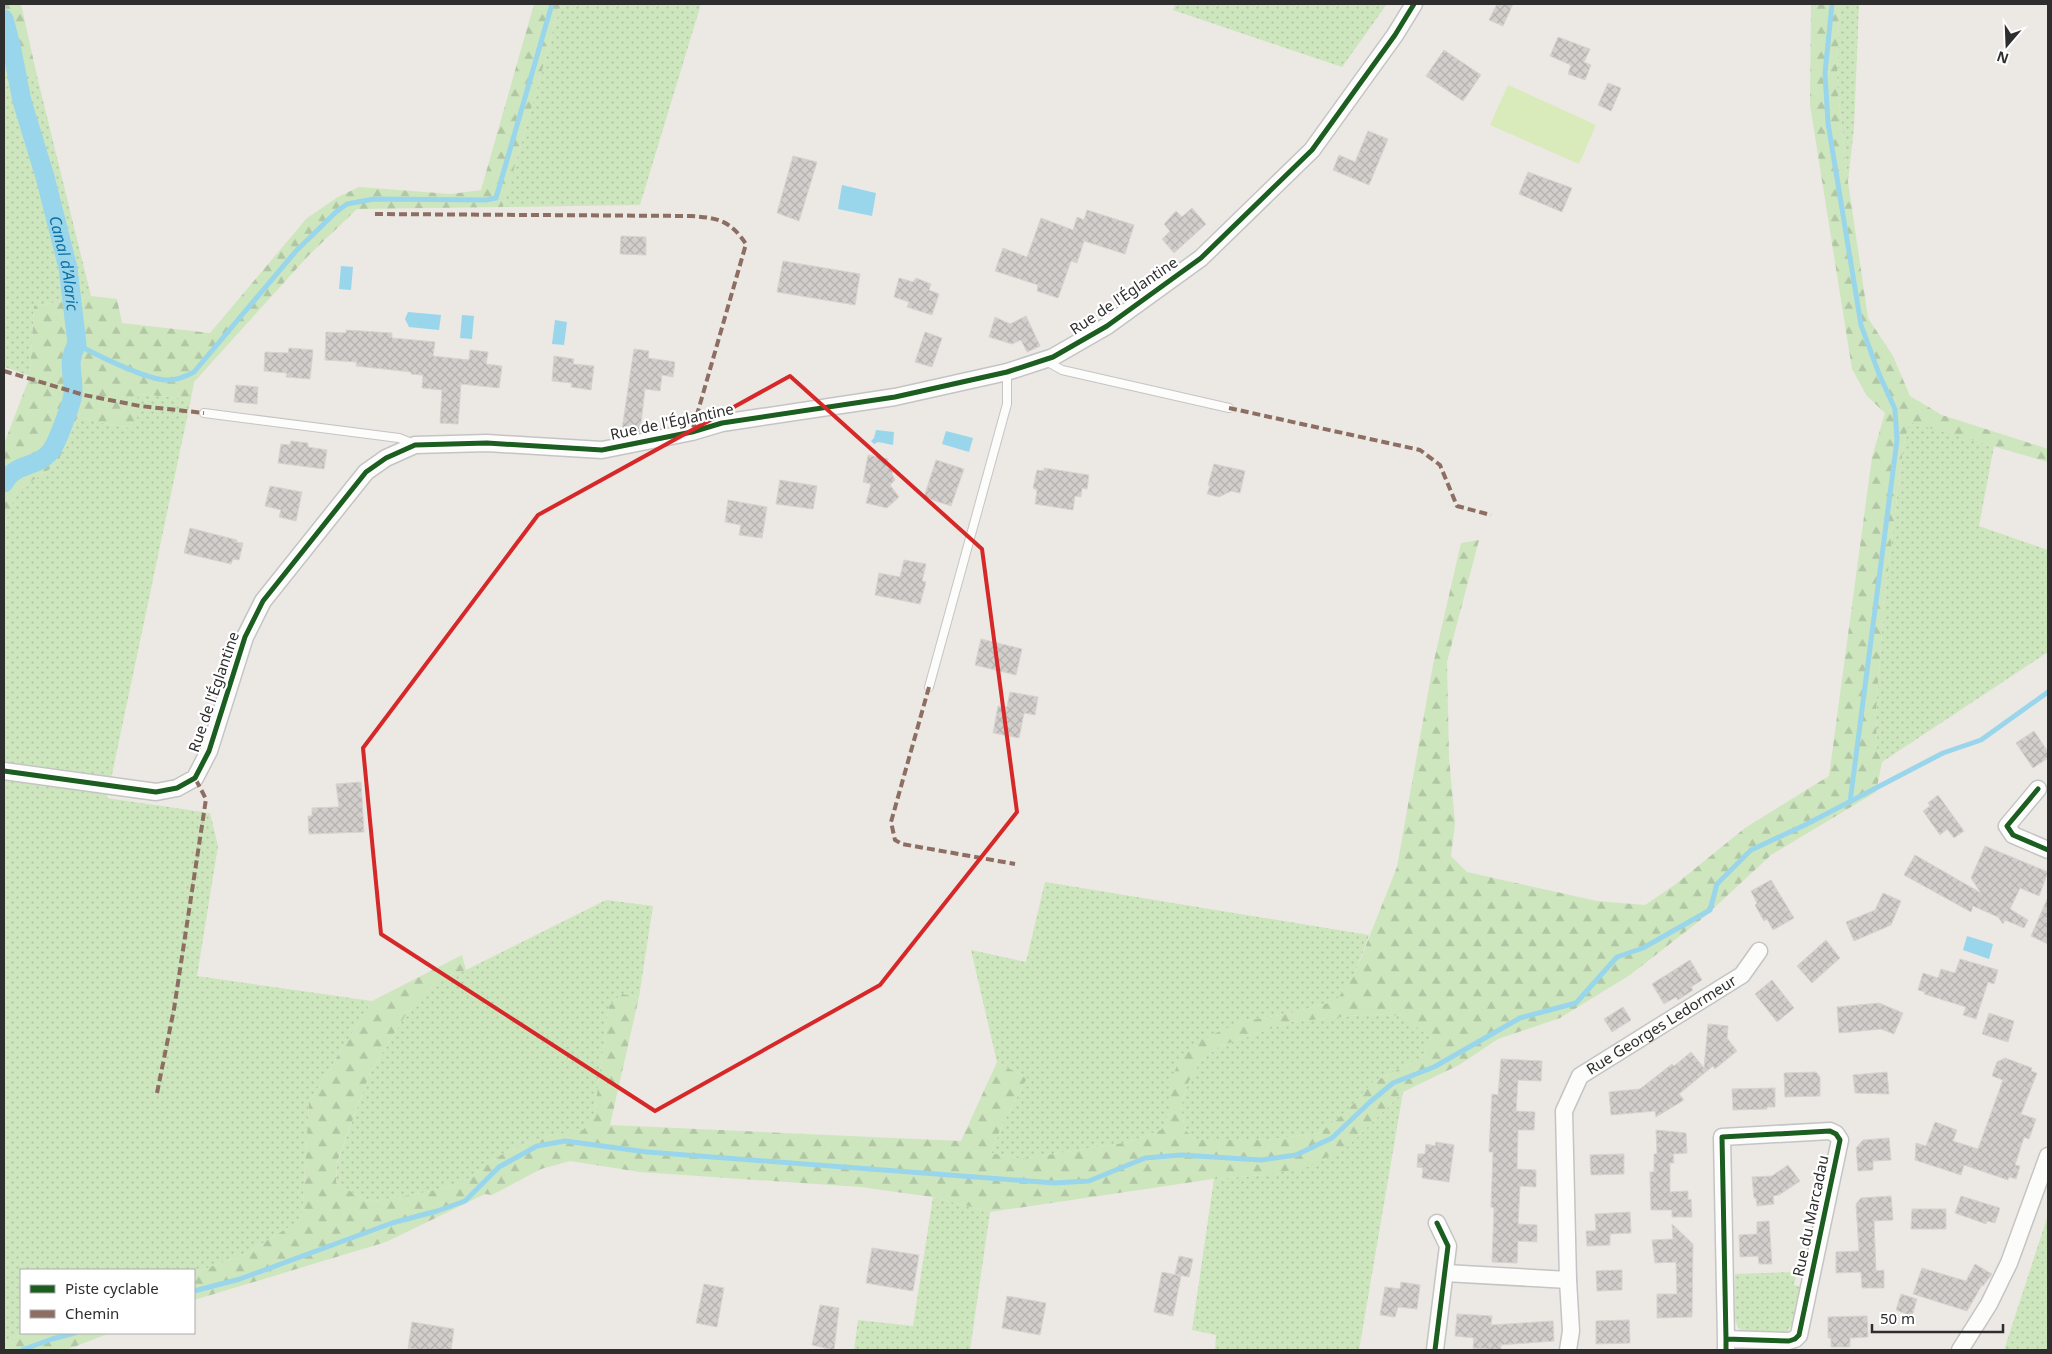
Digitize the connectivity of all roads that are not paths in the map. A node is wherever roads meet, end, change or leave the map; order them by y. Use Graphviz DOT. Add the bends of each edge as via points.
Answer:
graph roads {
  1 [pos="1414,4"];
  2 [pos="1044,360"];
  3 [pos="1007,372"];
  4 [pos="1229,408"];
  5 [pos="204,413"];
  6 [pos="415,445"];
  7 [pos="929,687"];
  8 [pos="4,771"];
  9 [pos="2038,789"];
  10 [pos="2048,850"];
  11 [pos="1759,951"];
  12 [pos="2048,1156"];
  13 [pos="1437,1223"];
  14 [pos="1445,1273"];
  15 [pos="1568,1280"];
  16 [pos="1726,1345"];
  17 [pos="1435,1350"];
  18 [pos="1568,1350"];
  19 [pos="1960,1350"];
  1 -- 2 [label="street, Rue de l'Églantine" via="1312,150 1201,258 1107,326"];
  2 -- 3 [label="street, Rue de l'Églantine"];
  2 -- 4 [label="lane" via="1062,370"];
  3 -- 6 [label="street, Rue de l'Églantine" via="894,397 722,423 602,450 487,443"];
  3 -- 7 [label="lane" via="1007,404"];
  5 -- 6 [label="lane, Rue de l'Églantine" via="399,438"];
  6 -- 8 [label="street, Rue de l'Églantine" via="386,458 366,472 263,601 245,637 209,751 195,778 177,788 156,792"];
  9 -- 10 [label="street" via="2006,826 2013,835"];
  11 -- 15 [label="street, Rue Georges Ledormeur" via="1742,975 1580,1076 1564,1111"];
  12 -- 19 [label="street" via="2008,1263 1989,1304"];
  13 -- 14 [label="street" via="1448,1246"];
  14 -- 15 [label="street"];
  14 -- 17 [label="street"];
  15 -- 18 [label="street, Rue Georges Ledormeur" via="1571,1332"];
  16 -- 16 [label="street, Rue du Marcadau" via="1722,1137 1830,1131 1836,1134 1840,1140 1799,1335 1789,1341"];
}
